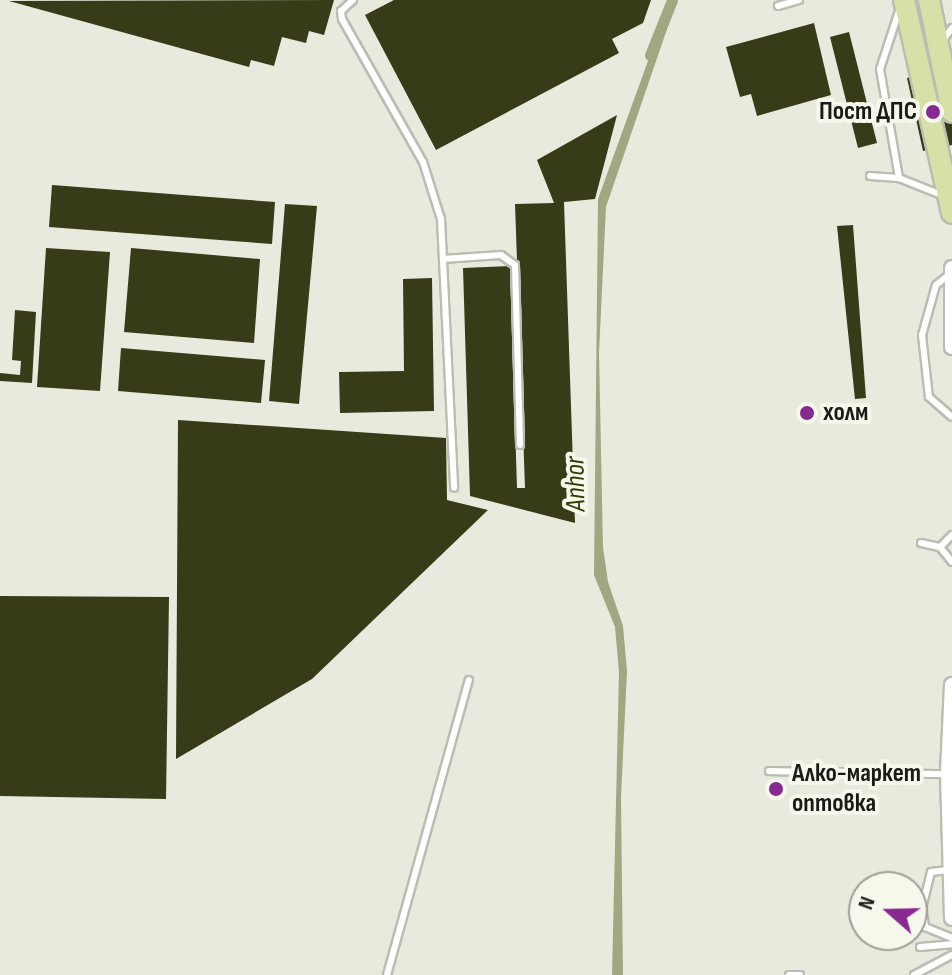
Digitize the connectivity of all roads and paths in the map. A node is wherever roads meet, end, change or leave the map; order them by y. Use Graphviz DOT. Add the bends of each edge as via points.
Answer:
graph roads {
  1 [pos="353,0"];
  2 [pos="799,0"];
  3 [pos="904,0"];
  4 [pos="929,0"];
  5 [pos="778,6"];
  6 [pos="952,28"];
  7 [pos="938,46"];
  8 [pos="952,112"];
  9 [pos="870,176"];
  10 [pos="899,178"];
  11 [pos="950,206"];
  12 [pos="443,259"];
  13 [pos="952,270"];
  14 [pos="952,347"];
  15 [pos="952,417"];
  16 [pos="520,445"];
  17 [pos="454,488"];
  18 [pos="952,535"];
  19 [pos="921,543"];
  20 [pos="940,547"];
  21 [pos="952,562"];
  22 [pos="469,680"];
  23 [pos="952,685"];
  24 [pos="769,771"];
  25 [pos="948,774"];
  26 [pos="951,870"];
  27 [pos="952,918"];
  28 [pos="952,941"];
  29 [pos="928,946"];
  30 [pos="952,955"];
  31 [pos="387,975"];
  32 [pos="789,975"];
  33 [pos="800,975"];
  34 [pos="914,975"];
  1 -- 12 [label="lane" via="341,11 342,19 423,162 441,219"];
  2 -- 5 [label="lane"];
  3 -- 10 [label="lane" via="880,69"];
  3 -- 11 [label="highway"];
  4 -- 7 [label="highway"];
  6 -- 7 [label="lane"];
  7 -- 8 [label="highway"];
  9 -- 10 [label="lane"];
  10 -- 11 [label="lane"];
  12 -- 16 [label="lane" via="501,255 515,265"];
  12 -- 17 [label="lane"];
  13 -- 14 [label="street"];
  13 -- 15 [label="lane" via="936,285 922,335 929,397"];
  18 -- 20 [label="lane"];
  19 -- 20 [label="lane"];
  20 -- 21 [label="lane"];
  22 -- 31 [label="lane"];
  23 -- 25 [label="street"];
  24 -- 25 [label="lane"];
  25 -- 26 [label="street"];
  26 -- 27 [label="street"];
  26 -- 28 [label="lane" via="931,872 922,907 925,927"];
  28 -- 29 [label="lane"];
  30 -- 34 [label="lane"];
  32 -- 33 [label="lane"];
}
